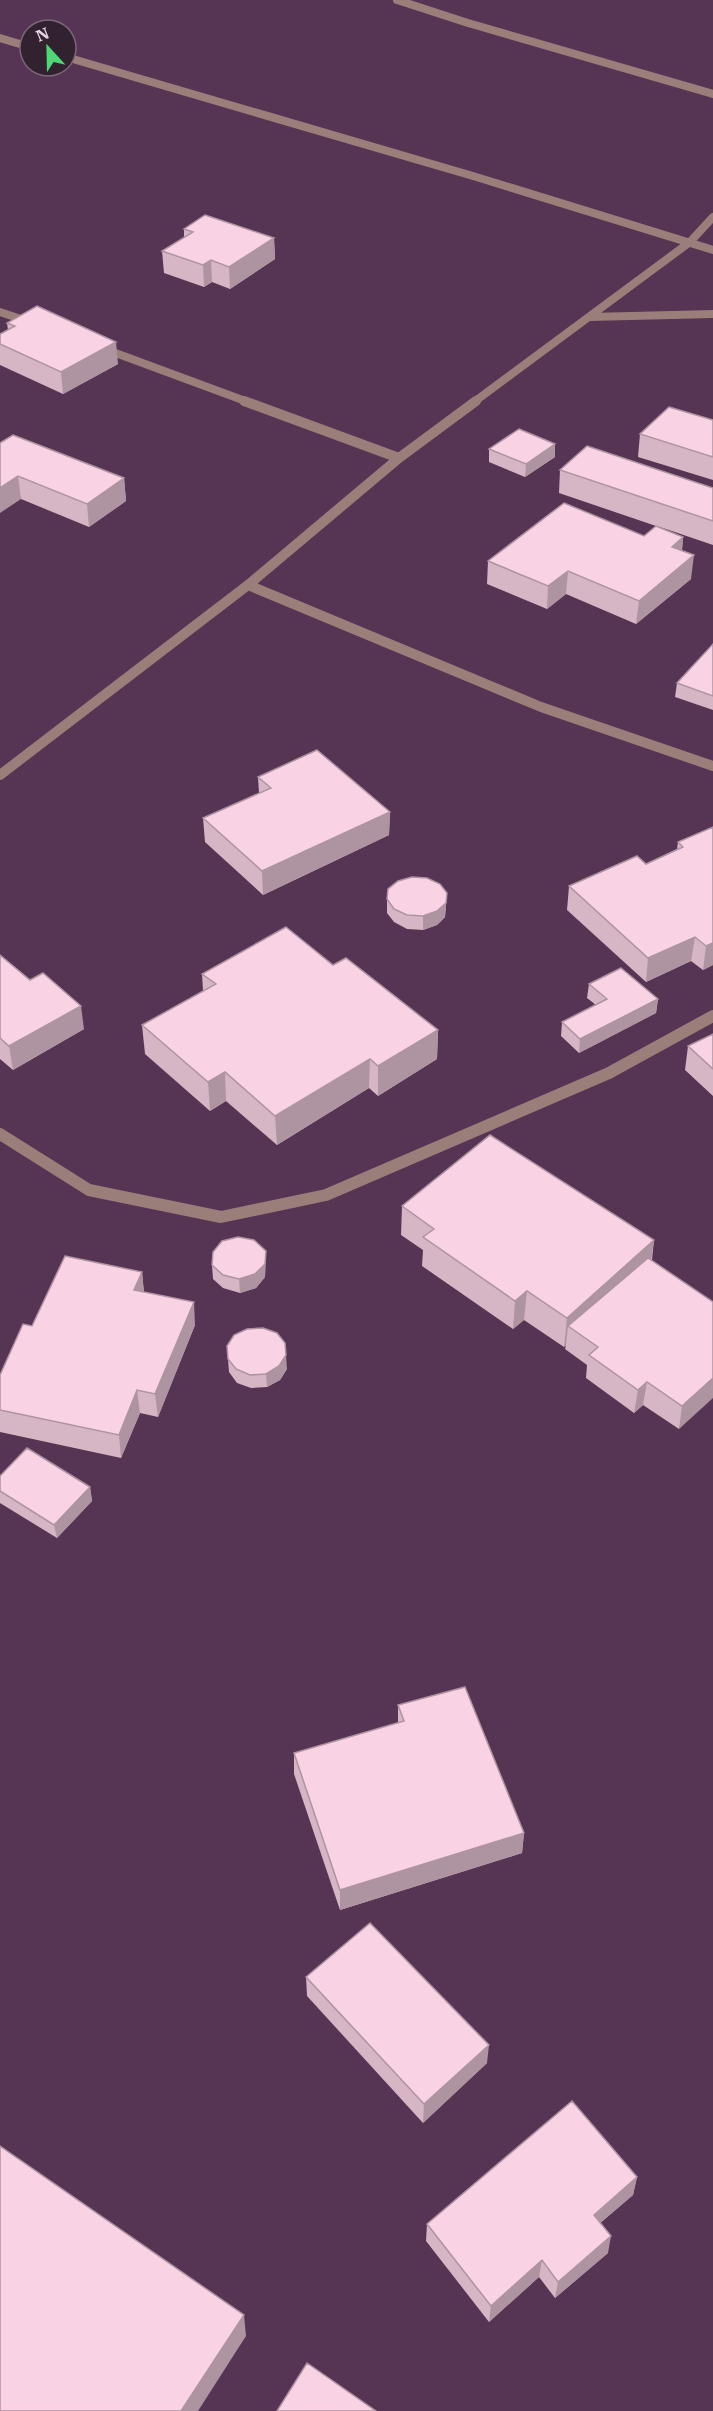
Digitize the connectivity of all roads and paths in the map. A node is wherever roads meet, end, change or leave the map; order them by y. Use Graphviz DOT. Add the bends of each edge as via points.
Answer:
graph roads {
  1 [pos="397,0"];
  2 [pos="0,38"];
  3 [pos="18,43"];
  4 [pos="78,61"];
  5 [pos="713,94"];
  6 [pos="713,217"];
  7 [pos="690,242"];
  8 [pos="713,250"];
  9 [pos="0,312"];
  10 [pos="713,314"];
  11 [pos="590,316"];
  12 [pos="44,327"];
  13 [pos="98,346"];
  14 [pos="399,458"];
  15 [pos="248,585"];
  16 [pos="713,766"];
  17 [pos="0,775"];
  18 [pos="713,1016"];
  19 [pos="0,1134"];
  1 -- 5 [label="street"];
  2 -- 3 [label="street"];
  4 -- 7 [label="street"];
  6 -- 7 [label="street"];
  7 -- 8 [label="street"];
  7 -- 11 [label="street"];
  9 -- 12 [label="street"];
  10 -- 11 [label="street"];
  11 -- 14 [label="street"];
  13 -- 14 [label="street"];
  14 -- 15 [label="street"];
  15 -- 16 [label="street" via="541,707"];
  15 -- 17 [label="street"];
  18 -- 19 [label="street" via="609,1073 326,1195 221,1217 89,1190"];
}
